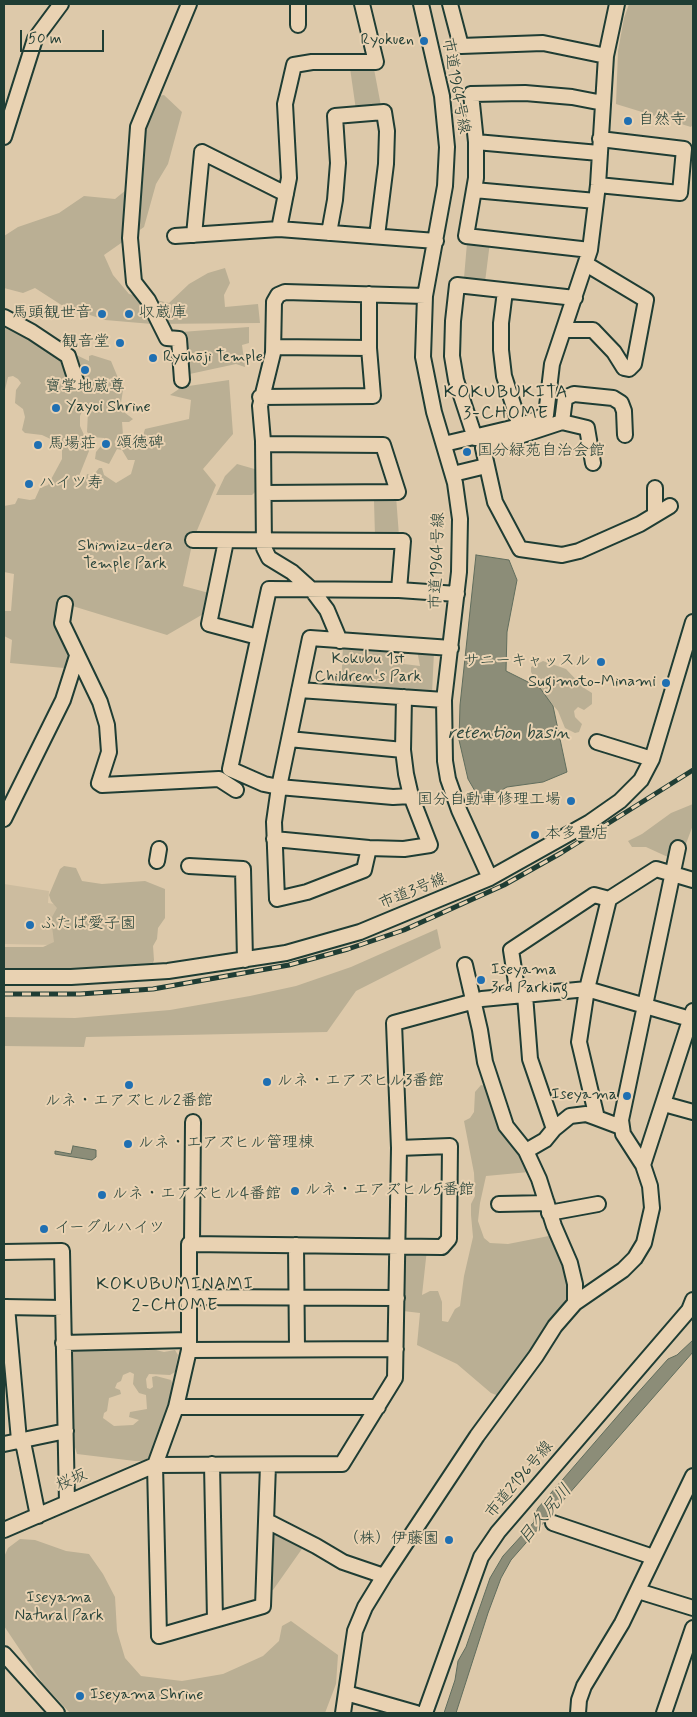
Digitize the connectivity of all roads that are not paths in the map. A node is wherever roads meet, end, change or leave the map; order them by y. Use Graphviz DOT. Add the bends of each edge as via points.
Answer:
graph roads {
  1 [pos="61,4"];
  2 [pos="189,4"];
  3 [pos="362,4"];
  4 [pos="421,4"];
  5 [pos="450,4"];
  6 [pos="617,4"];
  7 [pos="606,56"];
  8 [pos="603,103"];
  9 [pos="4,137"];
  10 [pos="476,142"];
  11 [pos="600,146"];
  12 [pos="598,185"];
  13 [pos="474,190"];
  14 [pos="286,194"];
  15 [pos="596,200"];
  16 [pos="279,229"];
  17 [pos="329,233"];
  18 [pos="194,235"];
  19 [pos="175,236"];
  20 [pos="377,236"];
  21 [pos="436,241"];
  22 [pos="590,250"];
  23 [pos="586,264"];
  24 [pos="505,291"];
  25 [pos="369,294"];
  26 [pos="425,296"];
  27 [pos="575,298"];
  28 [pos="4,317"];
  29 [pos="564,330"];
  30 [pos="274,347"];
  31 [pos="369,348"];
  32 [pos="182,380"];
  33 [pos="76,381"];
  34 [pos="260,397"];
  35 [pos="562,422"];
  36 [pos="520,426"];
  37 [pos="625,435"];
  38 [pos="475,438"];
  39 [pos="263,444"];
  40 [pos="444,444"];
  41 [pos="593,463"];
  42 [pos="486,466"];
  43 [pos="453,474"];
  44 [pos="655,488"];
  45 [pos="264,493"];
  46 [pos="670,506"];
  47 [pos="655,514"];
  48 [pos="194,540"];
  49 [pos="226,541"];
  50 [pos="263,542"];
  51 [pos="312,590"];
  52 [pos="399,590"];
  53 [pos="457,594"];
  54 [pos="65,604"];
  55 [pos="693,622"];
  56 [pos="258,637"];
  57 [pos="340,641"];
  58 [pos="451,648"];
  59 [pos="78,656"];
  60 [pos="299,690"];
  61 [pos="404,697"];
  62 [pos="444,700"];
  63 [pos="289,739"];
  64 [pos="597,742"];
  65 [pos="403,750"];
  66 [pos="652,759"];
  67 [pos="279,787"];
  68 [pos="236,790"];
  69 [pos="411,796"];
  70 [pos="4,819"];
  71 [pos="274,839"];
  72 [pos="369,848"];
  73 [pos="678,848"];
  74 [pos="189,866"];
  75 [pos="672,874"];
  76 [pos="490,878"];
  77 [pos="693,880"];
  78 [pos="609,899"];
  79 [pos="245,960"];
  80 [pos="465,965"];
  81 [pos="4,976"];
  82 [pos="587,989"];
  83 [pos="521,995"];
  84 [pos="474,1002"];
  85 [pos="644,1006"];
  86 [pos="692,1015"];
  87 [pos="664,1104"];
  88 [pos="693,1112"];
  89 [pos="597,1118"];
  90 [pos="193,1122"];
  91 [pos="621,1127"];
  92 [pos="554,1129"];
  93 [pos="399,1148"];
  94 [pos="526,1151"];
  95 [pos="643,1165"];
  96 [pos="500,1204"];
  97 [pos="598,1204"];
  98 [pos="548,1208"];
  99 [pos="192,1244"];
  100 [pos="296,1245"];
  101 [pos="399,1246"];
  102 [pos="4,1252"];
  103 [pos="189,1297"];
  104 [pos="296,1297"];
  105 [pos="397,1298"];
  106 [pos="693,1300"];
  107 [pos="575,1303"];
  108 [pos="6,1307"];
  109 [pos="63,1308"];
  110 [pos="63,1343"];
  111 [pos="189,1345"];
  112 [pos="396,1348"];
  113 [pos="297,1349"];
  114 [pos="176,1407"];
  115 [pos="378,1407"];
  116 [pos="66,1431"];
  117 [pos="19,1440"];
  118 [pos="4,1444"];
  119 [pos="212,1464"];
  120 [pos="156,1465"];
  121 [pos="268,1465"];
  122 [pos="693,1476"];
  123 [pos="67,1503"];
  124 [pos="38,1516"];
  125 [pos="267,1521"];
  126 [pos="553,1523"];
  127 [pos="4,1530"];
  128 [pos="653,1558"];
  129 [pos="384,1576"];
  130 [pos="638,1591"];
  131 [pos="693,1608"];
  132 [pos="215,1620"];
  133 [pos="693,1628"];
  134 [pos="4,1654"];
  135 [pos="688,1657"];
  136 [pos="346,1693"];
  137 [pos="57,1713"];
  138 [pos="343,1713"];
  139 [pos="416,1713"];
  140 [pos="424,1713"];
  141 [pos="578,1713"];
  142 [pos="664,1713"];
  1 -- 9 [label="street" via="35,39"];
  2 -- 32 [label="street" via="138,128 130,238 134,282 148,300 167,338 179,339"];
  3 -- 14 [label="street" via="376,62 294,65 285,104 290,166"];
  4 -- 21 [label="street, 市道1964号線" via="446,128 445,186"];
  5 -- 7 [label="street" via="461,46 543,43"];
  6 -- 7 [label="street"];
  7 -- 8 [label="street"];
  8 -- 10 [label="street" via="525,93 471,94"];
  8 -- 11 [label="street"];
  10 -- 11 [label="street"];
  10 -- 13 [label="street"];
  11 -- 12 [label="street"];
  11 -- 12 [label="street" via="684,149 680,193"];
  12 -- 15 [label="street"];
  13 -- 15 [label="street"];
  13 -- 22 [label="street" via="466,236"];
  14 -- 16 [label="street"];
  14 -- 18 [label="street" via="202,152"];
  15 -- 22 [label="street"];
  16 -- 17 [label="street"];
  16 -- 18 [label="street"];
  17 -- 20 [label="street"];
  17 -- 20 [label="street" via="338,163 335,116 384,112 386,164"];
  18 -- 19 [label="street"];
  20 -- 21 [label="street"];
  21 -- 26 [label="street, 市道1964号線"];
  22 -- 23 [label="street"];
  23 -- 27 [label="street"];
  23 -- 29 [label="street" via="646,300 634,364 624,368 593,330"];
  24 -- 27 [label="street"];
  24 -- 36 [label="street" via="501,350 504,376"];
  24 -- 38 [label="street" via="457,285 452,356 456,380"];
  25 -- 26 [label="street"];
  25 -- 30 [label="street" via="285,292 278,295 274,302"];
  25 -- 31 [label="street"];
  26 -- 40 [label="street, 市道1964号線" via="426,379"];
  27 -- 29 [label="street"];
  28 -- 33 [label="street" via="68,356"];
  29 -- 36 [label="street" via="552,364 546,415"];
  30 -- 31 [label="street"];
  30 -- 34 [label="street"];
  31 -- 34 [label="street" via="373,396"];
  34 -- 39 [label="street"];
  35 -- 37 [label="street" via="565,398 574,394 613,398 621,403 624,411"];
  35 -- 41 [label="street" via="588,428"];
  35 -- 42 [label="street" via="483,448"];
  36 -- 38 [label="street"];
  38 -- 40 [label="street"];
  39 -- 45 [label="street"];
  39 -- 45 [label="street" via="383,445 398,492"];
  40 -- 43 [label="street, 市道1964号線"];
  42 -- 43 [label="street"];
  42 -- 47 [label="street" via="495,502 520,549 562,555 579,551"];
  43 -- 53 [label="street, 市道1964号線" via="460,519"];
  44 -- 47 [label="street"];
  45 -- 50 [label="street"];
  46 -- 47 [label="street"];
  48 -- 49 [label="street"];
  49 -- 50 [label="street"];
  49 -- 56 [label="street" via="209,624"];
  50 -- 51 [label="street" via="269,558"];
  50 -- 52 [label="street" via="403,541"];
  51 -- 52 [label="street"];
  51 -- 56 [label="street" via="268,589"];
  51 -- 57 [label="street" via="326,610"];
  52 -- 53 [label="street"];
  53 -- 58 [label="street, 市道1964号線"];
  54 -- 59 [label="street" via="62,623"];
  55 -- 66 [label="street, 市道3号線"];
  56 -- 67 [label="street" via="230,769"];
  57 -- 58 [label="street"];
  57 -- 60 [label="street" via="310,638"];
  58 -- 62 [label="street, 市道1964号線"];
  59 -- 68 [label="street" via="100,702 110,738 99,783 219,779"];
  59 -- 70 [label="street" via="63,700"];
  60 -- 61 [label="street"];
  60 -- 63 [label="street"];
  61 -- 62 [label="street"];
  61 -- 65 [label="street"];
  62 -- 76 [label="street, 市道1964号線" via="448,779"];
  63 -- 65 [label="street"];
  63 -- 67 [label="street"];
  64 -- 66 [label="street"];
  65 -- 69 [label="street"];
  66 -- 76 [label="street, 市道3号線" via="641,780 603,814"];
  67 -- 69 [label="street"];
  67 -- 71 [label="street"];
  69 -- 72 [label="street" via="430,844 404,849"];
  71 -- 72 [label="street"];
  71 -- 72 [label="street" via="277,899 307,892 364,870"];
  73 -- 75 [label="street"];
  74 -- 79 [label="street" via="243,869"];
  75 -- 77 [label="street"];
  75 -- 78 [label="street" via="656,869"];
  75 -- 85 [label="street"];
  76 -- 79 [label="street, 市道3号線" via="360,932 319,945"];
  78 -- 82 [label="street"];
  78 -- 83 [label="street" via="594,896 511,950"];
  79 -- 81 [label="street, 市道3号線" via="142,973"];
  80 -- 84 [label="street"];
  82 -- 83 [label="street"];
  82 -- 85 [label="street"];
  82 -- 89 [label="street" via="579,1042"];
  83 -- 84 [label="street"];
  83 -- 92 [label="street" via="530,1059"];
  84 -- 93 [label="street" via="394,1023"];
  84 -- 94 [label="street" via="485,1062 506,1126"];
  85 -- 86 [label="street"];
  85 -- 91 [label="street"];
  86 -- 87 [label="street"];
  87 -- 88 [label="street"];
  87 -- 95 [label="street"];
  89 -- 91 [label="street"];
  89 -- 92 [label="street" via="586,1114 570,1116"];
  90 -- 99 [label="street"];
  91 -- 95 [label="street"];
  92 -- 94 [label="street" via="545,1140"];
  93 -- 101 [label="street"];
  93 -- 101 [label="street" via="450,1146 449,1239 442,1247"];
  94 -- 98 [label="street"];
  95 -- 107 [label="street" via="650,1186 652,1208 644,1243 623,1270"];
  96 -- 98 [label="street"];
  97 -- 98 [label="street"];
  98 -- 107 [label="street" via="570,1263"];
  99 -- 100 [label="street"];
  99 -- 103 [label="street" via="189,1244"];
  100 -- 101 [label="street"];
  100 -- 104 [label="street"];
  101 -- 105 [label="street"];
  102 -- 109 [label="street" via="62,1251"];
  103 -- 104 [label="street"];
  103 -- 111 [label="street"];
  104 -- 105 [label="street"];
  104 -- 113 [label="street"];
  105 -- 112 [label="street"];
  106 -- 140 [label="street, 市道2196号線" via="688,1310 498,1532 481,1557"];
  107 -- 129 [label="street" via="477,1436"];
  108 -- 109 [label="street"];
  108 -- 117 [label="street"];
  109 -- 110 [label="street"];
  110 -- 111 [label="street"];
  110 -- 116 [label="street"];
  111 -- 113 [label="street"];
  111 -- 114 [label="street"];
  112 -- 113 [label="street"];
  112 -- 115 [label="street" via="395,1378"];
  114 -- 115 [label="street"];
  114 -- 120 [label="street"];
  115 -- 121 [label="street" via="342,1464"];
  116 -- 117 [label="street"];
  116 -- 123 [label="street"];
  117 -- 118 [label="street"];
  117 -- 124 [label="street" via="24,1447"];
  119 -- 120 [label="street"];
  119 -- 121 [label="street"];
  119 -- 132 [label="street"];
  120 -- 123 [label="street, 桜坂"];
  120 -- 132 [label="street" via="158,1636"];
  121 -- 125 [label="street"];
  122 -- 128 [label="street"];
  123 -- 124 [label="street, 桜坂"];
  124 -- 127 [label="street, 桜坂"];
  125 -- 129 [label="street" via="343,1562"];
  125 -- 132 [label="street" via="263,1606"];
  126 -- 128 [label="street"];
  128 -- 130 [label="street"];
  129 -- 136 [label="street" via="364,1607 355,1631"];
  130 -- 131 [label="street"];
  130 -- 141 [label="street" via="616,1635 581,1691"];
  133 -- 135 [label="street"];
  134 -- 137 [label="street"];
  135 -- 142 [label="street"];
  136 -- 138 [label="street"];
  136 -- 139 [label="street"];
}
